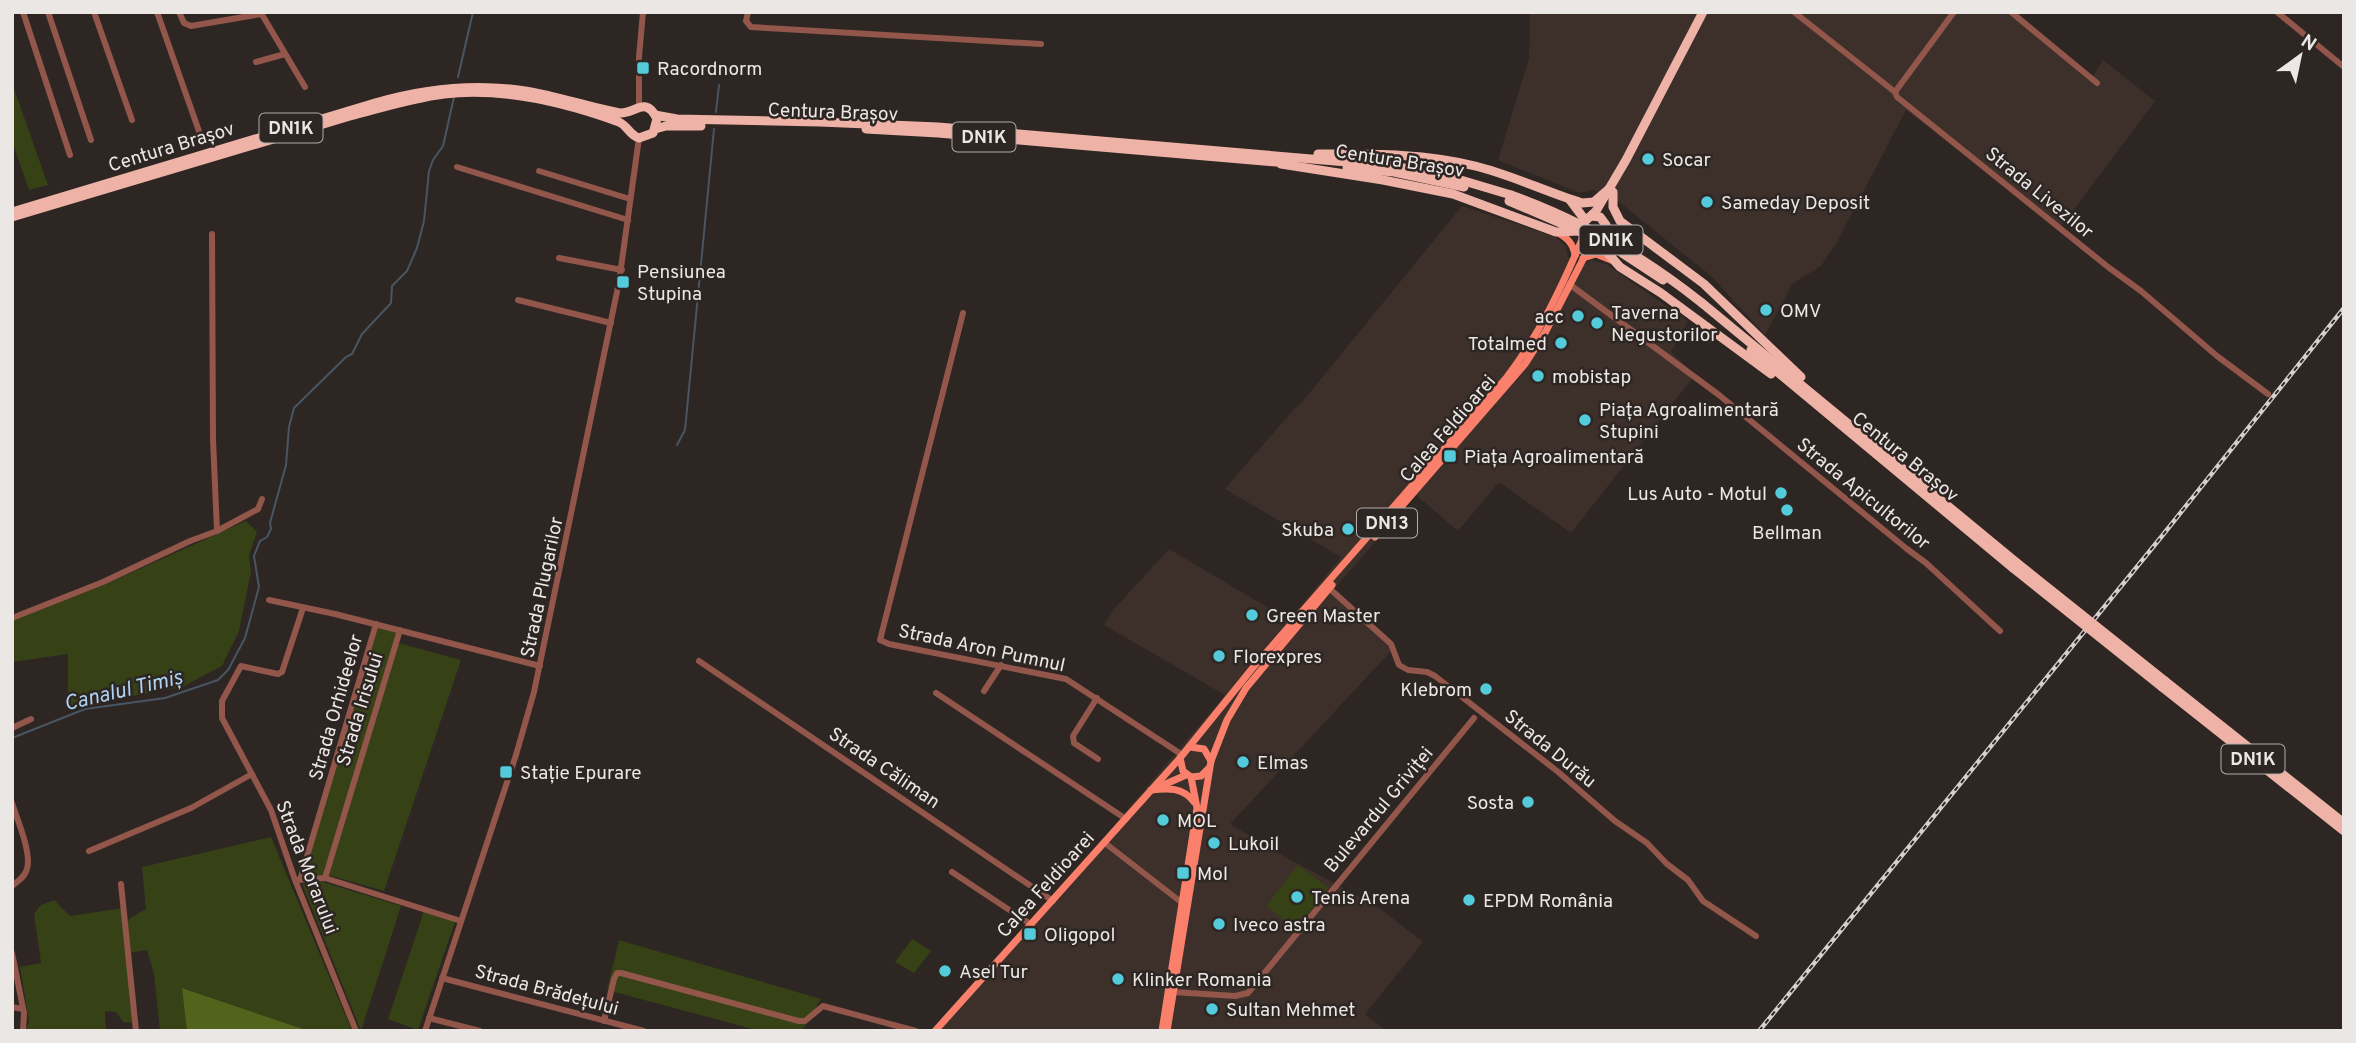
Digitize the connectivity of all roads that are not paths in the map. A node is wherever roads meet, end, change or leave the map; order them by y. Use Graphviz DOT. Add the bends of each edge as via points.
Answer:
graph roads {
  1 [pos="23,12"];
  2 [pos="48,12"];
  3 [pos="94,12"];
  4 [pos="157,12"];
  5 [pos="179,12"];
  6 [pos="643,12"];
  7 [pos="748,12"];
  8 [pos="1703,12"];
  9 [pos="1794,12"];
  10 [pos="1954,12"];
  11 [pos="2011,12"];
  12 [pos="2277,12"];
  13 [pos="261,13"];
  14 [pos="1041,44"];
  15 [pos="285,54"];
  16 [pos="256,62"];
  17 [pos="2344,67"];
  18 [pos="2097,83"];
  19 [pos="305,87"];
  20 [pos="1895,92"];
  21 [pos="639,107"];
  22 [pos="628,113"];
  23 [pos="655,115"];
  24 [pos="132,120"];
  25 [pos="625,125"];
  26 [pos="655,130"];
  27 [pos="200,134"];
  28 [pos="639,138"];
  29 [pos="91,139"];
  30 [pos="70,155"];
  31 [pos="1256,156"];
  32 [pos="457,167"];
  33 [pos="539,171"];
  34 [pos="1611,191"];
  35 [pos="630,199"];
  36 [pos="1570,200"];
  37 [pos="12,214"];
  38 [pos="1588,218"];
  39 [pos="628,220"];
  40 [pos="1605,222"];
  41 [pos="1632,230"];
  42 [pos="1556,232"];
  43 [pos="212,233"];
  44 [pos="1583,233"];
  45 [pos="1594,240"];
  46 [pos="1579,257"];
  47 [pos="559,258"];
  48 [pos="1620,267"];
  49 [pos="622,270"];
  50 [pos="1569,284"];
  51 [pos="518,300"];
  52 [pos="963,313"];
  53 [pos="611,323"];
  54 [pos="2268,394"];
  55 [pos="1815,400"];
  56 [pos="262,499"];
  57 [pos="216,531"];
  58 [pos="1329,588"];
  59 [pos="269,600"];
  60 [pos="303,608"];
  61 [pos="12,618"];
  62 [pos="376,624"];
  63 [pos="400,630"];
  64 [pos="2000,631"];
  65 [pos="699,661"];
  66 [pos="1001,665"];
  67 [pos="540,666"];
  68 [pos="2163,684"];
  69 [pos="984,691"];
  70 [pos="936,693"];
  71 [pos="1097,698"];
  72 [pos="1474,718"];
  73 [pos="30,719"];
  74 [pos="12,728"];
  75 [pos="1190,747"];
  76 [pos="1181,756"];
  77 [pos="1098,759"];
  78 [pos="1210,763"];
  79 [pos="252,775"];
  80 [pos="1189,776"];
  81 [pos="1151,790"];
  82 [pos="12,803"];
  83 [pos="1200,811"];
  84 [pos="1126,819"];
  85 [pos="2344,823"];
  86 [pos="2344,831"];
  87 [pos="1105,843"];
  88 [pos="89,851"];
  89 [pos="952,872"];
  90 [pos="325,878"];
  91 [pos="298,880"];
  92 [pos="121,884"];
  93 [pos="12,886"];
  94 [pos="1053,901"];
  95 [pos="1181,902"];
  96 [pos="461,921"];
  97 [pos="1031,925"];
  98 [pos="1756,936"];
  99 [pos="12,953"];
  100 [pos="442,978"];
  101 [pos="1172,992"];
  102 [pos="12,1007"];
  103 [pos="23,1009"];
  104 [pos="429,1018"];
  105 [pos="604,1021"];
  106 [pos="23,1031"];
  107 [pos="136,1031"];
  108 [pos="356,1031"];
  109 [pos="425,1031"];
  110 [pos="480,1031"];
  111 [pos="644,1031"];
  112 [pos="916,1031"];
  113 [pos="935,1031"];
  114 [pos="1164,1031"];
  1 -- 30 [label="street"];
  2 -- 29 [label="street"];
  3 -- 24 [label="street"];
  4 -- 27 [label="street"];
  5 -- 13 [label="street" via="191,26"];
  6 -- 21 [label="street"];
  7 -- 14 [label="street" via="746,21 751,27"];
  8 -- 34 [label="highway, DN13"];
  9 -- 20 [label="street, Strada Livezilor"];
  10 -- 20 [label="street"];
  11 -- 18 [label="street"];
  12 -- 17 [label="street"];
  13 -- 15 [label="street"];
  15 -- 16 [label="street"];
  15 -- 19 [label="street"];
  20 -- 54 [label="street, Strada Livezilor"];
  21 -- 22 [label="highway"];
  21 -- 23 [label="highway, Centura Brașov / DN1K"];
  22 -- 25 [label="highway"];
  22 -- 37 [label="highway, Centura Brașov / DN1K" via="499,88 421,92"];
  23 -- 26 [label="highway"];
  23 -- 31 [label="highway, Centura Brașov / DN1K" via="938,127"];
  25 -- 28 [label="highway, Centura Brașov / DN1K"];
  25 -- 37 [label="highway, Centura Brașov / DN1K" via="541,99 445,94 350,116"];
  26 -- 28 [label="highway, Centura Brașov / DN1K"];
  26 -- 31 [label="highway, Centura Brașov / DN1K" via="695,125 880,130"];
  28 -- 35 [label="street, Strada Plugarilor"];
  31 -- 36 [label="highway" via="1423,156 1503,173"];
  31 -- 42 [label="highway" via="1453,194"];
  31 -- 55 [label="highway, Centura Brașov / DN1K, bridge" via="1394,166 1454,177 1580,223 1672,279"];
  32 -- 39 [label="street"];
  33 -- 35 [label="street"];
  34 -- 36 [label="highway" via="1594,202"];
  34 -- 38 [label="highway, DN13"];
  34 -- 40 [label="highway, DN13"];
  34 -- 41 [label="highway" via="1615,214"];
  35 -- 39 [label="street, Strada Plugarilor"];
  36 -- 38 [label="highway"];
  38 -- 40 [label="highway"];
  38 -- 44 [label="highway, DN13"];
  39 -- 49 [label="street, Strada Plugarilor"];
  40 -- 41 [label="highway"];
  40 -- 45 [label="highway, DN13" via="1603,237"];
  41 -- 55 [label="highway, DN1K" via="1690,272 1803,379"];
  42 -- 44 [label="highway"];
  42 -- 46 [label="main road" via="1570,242"];
  43 -- 57 [label="street"];
  44 -- 45 [label="highway"];
  44 -- 46 [label="main road, Calea Feldioarei / DN13"];
  45 -- 46 [label="main road, Calea Feldioarei / DN13"];
  45 -- 48 [label="highway"];
  46 -- 48 [label="main road" via="1601,255"];
  46 -- 50 [label="main road, Calea Feldioarei / DN13"];
  46 -- 75 [label="main road, Calea Feldioarei / DN13" via="1507,377 1251,670"];
  47 -- 49 [label="street"];
  48 -- 55 [label="highway" via="1774,377"];
  49 -- 53 [label="street, Strada Plugarilor"];
  50 -- 58 [label="main road, Calea Feldioarei / DN13" via="1546,331 1513,380"];
  50 -- 64 [label="street, Strada Apicultorilor" via="1719,395 1926,562"];
  51 -- 53 [label="street"];
  52 -- 66 [label="street, Strada Aron Pumnul" via="880,640"];
  53 -- 67 [label="street, Strada Plugarilor"];
  55 -- 68 [label="highway, Centura Brașov / DN1K, bridge"];
  56 -- 57 [label="street" via="258,509"];
  57 -- 61 [label="street"];
  58 -- 78 [label="main road, Calea Feldioarei / DN13" via="1246,688"];
  58 -- 98 [label="street, Strada Durău" via="1391,644 1399,665 1430,673 1472,704 1647,843 1688,880 1703,901"];
  59 -- 60 [label="street"];
  60 -- 62 [label="street"];
  60 -- 79 [label="street, Strada Morarului" via="284,669 278,674 239,667 222,701 222,718"];
  62 -- 63 [label="street"];
  62 -- 91 [label="street, Strada Orhideelor"];
  63 -- 67 [label="street"];
  63 -- 90 [label="street, Strada Irisului"];
  65 -- 94 [label="street, Strada Căliman"];
  66 -- 69 [label="street"];
  66 -- 71 [label="street, Strada Aron Pumnul" via="1058,676"];
  67 -- 96 [label="street, Strada Plugarilor" via="518,749"];
  68 -- 85 [label="highway, Centura Brașov / DN1K"];
  68 -- 86 [label="highway, Centura Brașov / DN1K"];
  70 -- 84 [label="street"];
  71 -- 76 [label="street, Strada Aron Pumnul"];
  71 -- 77 [label="street" via="1073,736 1074,743"];
  72 -- 101 [label="street, Bulevardul Griviței" via="1248,993"];
  73 -- 74 [label="street"];
  75 -- 76 [label="main road, Calea Feldioarei / DN13"];
  75 -- 78 [label="main road" via="1204,749"];
  76 -- 80 [label="main road, DN13" via="1181,768"];
  76 -- 81 [label="main road, Calea Feldioarei"];
  78 -- 80 [label="main road, Calea Feldioarei" via="1201,776"];
  78 -- 83 [label="main road, DN13"];
  79 -- 88 [label="street" via="191,808"];
  79 -- 91 [label="street, Strada Morarului"];
  80 -- 81 [label="main road, Calea Feldioarei"];
  80 -- 83 [label="main road, DN13"];
  81 -- 83 [label="main road" via="1177,789"];
  81 -- 84 [label="main road, Calea Feldioarei"];
  82 -- 93 [label="street" via="28,864 24,876"];
  83 -- 95 [label="main road, DN13"];
  83 -- 101 [label="main road"];
  84 -- 87 [label="main road, Calea Feldioarei"];
  87 -- 94 [label="main road, Calea Feldioarei"];
  87 -- 95 [label="street"];
  89 -- 97 [label="street"];
  90 -- 91 [label="street"];
  90 -- 96 [label="street"];
  91 -- 108 [label="street, Strada Morarului"];
  92 -- 107 [label="street"];
  94 -- 97 [label="main road, Calea Feldioarei"];
  95 -- 114 [label="main road, DN13"];
  96 -- 100 [label="street, Strada Plugarilor"];
  97 -- 113 [label="main road, Calea Feldioarei"];
  99 -- 103 [label="street"];
  100 -- 104 [label="street, Strada Plugarilor"];
  100 -- 105 [label="street, Strada Brădețului"];
  101 -- 114 [label="main road"];
  102 -- 103 [label="street"];
  103 -- 106 [label="street"];
  104 -- 109 [label="street, Strada Plugarilor"];
  104 -- 110 [label="street"];
  105 -- 111 [label="street, Strada Brădețului"];
  105 -- 112 [label="street" via="614,979 621,973 799,1021 823,1006"];
}
